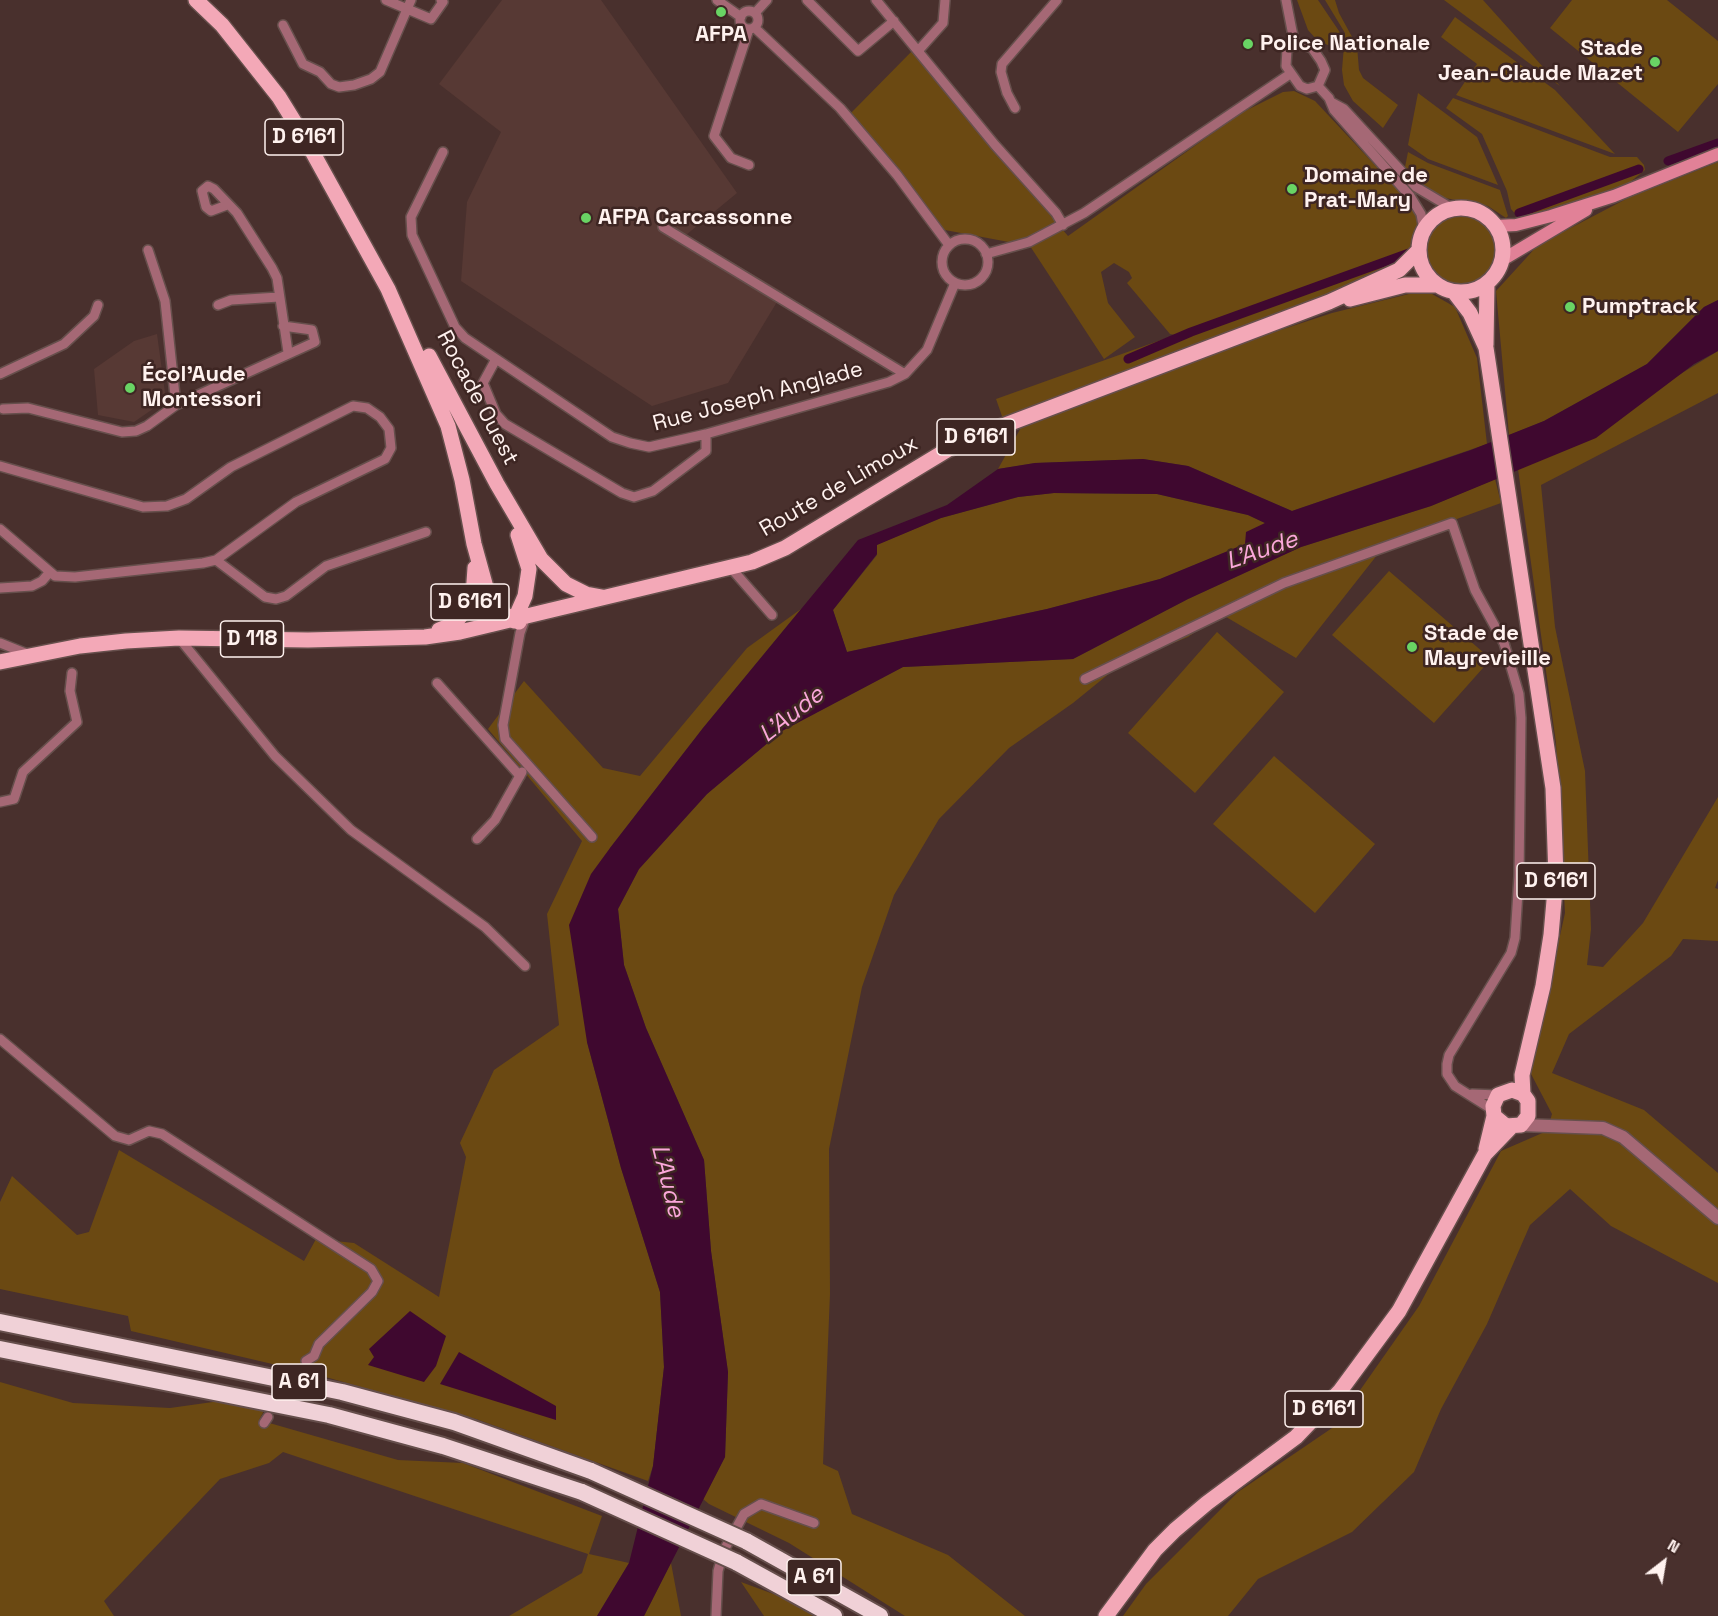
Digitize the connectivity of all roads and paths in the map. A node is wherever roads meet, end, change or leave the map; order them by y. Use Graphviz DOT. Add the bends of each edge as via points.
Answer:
graph roads {
  1 [pos="196,0"];
  2 [pos="386,0"];
  3 [pos="441,0"];
  4 [pos="717,0"];
  5 [pos="767,0"];
  6 [pos="807,0"];
  7 [pos="876,0"];
  8 [pos="945,0"];
  9 [pos="1057,0"];
  10 [pos="1286,0"];
  11 [pos="409,5"];
  12 [pos="754,13"];
  13 [pos="741,17"];
  14 [pos="894,21"];
  15 [pos="283,24"];
  16 [pos="752,29"];
  17 [pos="1295,46"];
  18 [pos="918,51"];
  19 [pos="1290,74"];
  20 [pos="1318,86"];
  21 [pos="1331,102"];
  22 [pos="1015,108"];
  23 [pos="443,152"];
  24 [pos="1718,154"];
  25 [pos="749,165"];
  26 [pos="1614,196"];
  27 [pos="227,204"];
  28 [pos="1453,209"];
  29 [pos="1063,225"];
  30 [pos="1496,226"];
  31 [pos="663,227"];
  32 [pos="1424,231"];
  33 [pos="949,245"];
  34 [pos="148,250"];
  35 [pos="1419,250"];
  36 [pos="986,254"];
  37 [pos="1502,260"];
  38 [pos="955,283"];
  39 [pos="1487,283"];
  40 [pos="1437,285"];
  41 [pos="388,289"];
  42 [pos="1454,292"];
  43 [pos="279,297"];
  44 [pos="1329,302"];
  45 [pos="98,305"];
  46 [pos="218,305"];
  47 [pos="283,326"];
  48 [pos="1486,348"];
  49 [pos="288,352"];
  50 [pos="496,359"];
  51 [pos="0,374"];
  52 [pos="906,374"];
  53 [pos="176,405"];
  54 [pos="2,407"];
  55 [pos="0,420"];
  56 [pos="706,434"];
  57 [pos="0,466"];
  58 [pos="496,484"];
  59 [pos="0,530"];
  60 [pos="426,532"];
  61 [pos="474,544"];
  62 [pos="216,560"];
  63 [pos="731,568"];
  64 [pos="49,573"];
  65 [pos="0,588"];
  66 [pos="635,592"];
  67 [pos="605,598"];
  68 [pos="772,615"];
  69 [pos="519,626"];
  70 [pos="425,637"];
  71 [pos="179,638"];
  72 [pos="0,642"];
  73 [pos="33,655"];
  74 [pos="0,662"];
  75 [pos="72,673"];
  76 [pos="1085,679"];
  77 [pos="437,683"];
  78 [pos="526,765"];
  79 [pos="520,776"];
  80 [pos="0,802"];
  81 [pos="592,837"];
  82 [pos="477,839"];
  83 [pos="525,966"];
  84 [pos="0,1039"];
  85 [pos="1527,1048"];
  86 [pos="1502,1093"];
  87 [pos="1472,1094"];
  88 [pos="1522,1094"];
  89 [pos="1530,1111"];
  90 [pos="1494,1113"];
  91 [pos="1547,1124"];
  92 [pos="1516,1126"];
  93 [pos="1485,1154"];
  94 [pos="1718,1218"];
  95 [pos="0,1322"];
  96 [pos="0,1349"];
  97 [pos="306,1361"];
  98 [pos="814,1523"];
  99 [pos="716,1616"];
  100 [pos="834,1616"];
  101 [pos="880,1616"];
  102 [pos="1106,1616"];
  1 -- 41 [label="main road, Rocade Ouest / D 6161" via="279,97"];
  2 -- 11 [label="street"];
  3 -- 11 [label="street" via="431,19"];
  4 -- 13 [label="street"];
  5 -- 12 [label="street"];
  6 -- 14 [label="street" via="858,51"];
  7 -- 14 [label="street"];
  8 -- 18 [label="street" via="943,23"];
  9 -- 22 [label="street" via="1002,64 1007,93"];
  10 -- 17 [label="street"];
  11 -- 15 [label="street" via="380,72 371,79 339,87 303,64"];
  12 -- 13 [label="street" via="746,12"];
  12 -- 16 [label="street" via="758,20"];
  13 -- 16 [label="street" via="742,25"];
  14 -- 18 [label="street"];
  16 -- 25 [label="street" via="714,135 731,158"];
  16 -- 33 [label="street" via="840,108"];
  17 -- 19 [label="street" via="1287,49 1285,58"];
  17 -- 20 [label="street" via="1312,48 1321,61 1325,70"];
  18 -- 29 [label="street"];
  19 -- 20 [label="street" via="1300,86"];
  19 -- 29 [label="street"];
  20 -- 21 [label="street"];
  21 -- 28 [label="street" via="1344,109 1416,187"];
  21 -- 32 [label="street" via="1410,196 1421,214"];
  23 -- 50 [label="street, Rue Joseph Anglade" via="411,217 412,235 455,327"];
  24 -- 26 [label="main road"];
  26 -- 30 [label="main road" via="1535,220"];
  26 -- 37 [label="main road"];
  27 -- 43 [label="street" via="237,213 272,268"];
  28 -- 30 [label="main road" via="1477,211"];
  28 -- 32 [label="main road" via="1436,216"];
  29 -- 36 [label="street" via="1029,242"];
  30 -- 37 [label="main road" via="1503,242"];
  31 -- 52 [label="street"];
  32 -- 35 [label="main road"];
  33 -- 36 [label="street" via="957,240 971,240"];
  33 -- 38 [label="street" via="942,265 944,273"];
  34 -- 53 [label="street" via="165,301"];
  35 -- 40 [label="main road" via="1424,269"];
  35 -- 44 [label="main road, D 6161" via="1399,270"];
  36 -- 38 [label="street" via="987,269 982,277 966,285"];
  37 -- 39 [label="main road"];
  38 -- 52 [label="street, Rue Joseph Anglade" via="927,350"];
  39 -- 42 [label="main road" via="1471,291"];
  39 -- 48 [label="main road, D 6161"];
  40 -- 42 [label="main road"];
  40 -- 44 [label="main road, D 6161" via="1405,285"];
  41 -- 58 [label="main road, Rocade Ouest" via="420,337"];
  41 -- 61 [label="main road, Rocade Ouest / D 6161" via="448,426"];
  42 -- 48 [label="main road, D 6161"];
  43 -- 46 [label="street" via="231,300"];
  43 -- 47 [label="street"];
  44 -- 63 [label="main road, Route de Limoux / D 6161" via="992,430 911,470 784,548"];
  45 -- 51 [label="street" via="94,316 64,344"];
  47 -- 49 [label="street"];
  47 -- 49 [label="street" via="312,330 315,342"];
  48 -- 85 [label="main road, D 6161" via="1553,788 1556,878 1545,976"];
  49 -- 53 [label="street"];
  50 -- 56 [label="street, Rue Joseph Anglade" via="630,444 649,447"];
  50 -- 56 [label="street" via="483,383 496,414 505,424 622,494 634,497 653,491 706,451"];
  52 -- 56 [label="street, Rue Joseph Anglade"];
  53 -- 54 [label="street" via="147,426 122,432 28,408"];
  54 -- 55 [label="street"];
  57 -- 62 [label="street" via="143,507 167,506 186,499 231,467 353,406 368,408 380,417 389,429 391,448 385,459 296,502"];
  58 -- 67 [label="main road, Rocade Ouest / D 6161" via="541,559 567,584"];
  58 -- 69 [label="main road, D 6161 / D 6161" via="529,569"];
  59 -- 64 [label="street"];
  60 -- 62 [label="street" via="326,566 286,596 276,599 265,597"];
  61 -- 69 [label="main road, Rocade Ouest / D 6161" via="487,591 500,612"];
  61 -- 70 [label="main road, Rocade Ouest / D 6161" via="476,582 465,611 454,624"];
  62 -- 64 [label="street" via="75,577"];
  63 -- 66 [label="main road, Route de Limoux / D 6161"];
  63 -- 68 [label="street"];
  64 -- 65 [label="street" via="32,586"];
  66 -- 67 [label="main road, D 6161"];
  66 -- 69 [label="main road, D 6161" via="609,604"];
  67 -- 69 [label="main road, D 6161"];
  69 -- 70 [label="main road, D 118"];
  69 -- 78 [label="street" via="503,726 505,739"];
  70 -- 71 [label="main road, D 118"];
  71 -- 73 [label="main road, D 118" via="80,646"];
  71 -- 83 [label="street" via="275,756 351,830 485,927"];
  72 -- 73 [label="street"];
  73 -- 74 [label="main road, D 118"];
  75 -- 80 [label="street" via="70,691 77,722 23,772 14,799"];
  76 -- 87 [label="street" via="1284,584 1452,523 1474,590 1504,643 1519,694 1521,718 1520,876 1515,938 1511,953 1449,1054 1447,1064 1447,1074 1455,1086"];
  77 -- 79 [label="street"];
  78 -- 79 [label="street"];
  78 -- 81 [label="street"];
  79 -- 82 [label="street" via="495,820"];
  84 -- 97 [label="street" via="115,1136 129,1140 149,1131 162,1134 371,1269 378,1281 372,1292"];
  85 -- 86 [label="main road, D 6161"];
  85 -- 88 [label="main road, D 6161"];
  86 -- 87 [label="street"];
  86 -- 88 [label="main road"];
  86 -- 90 [label="main road"];
  87 -- 90 [label="street"];
  88 -- 89 [label="main road"];
  89 -- 91 [label="street"];
  89 -- 92 [label="main road"];
  90 -- 92 [label="main road" via="1501,1124"];
  90 -- 93 [label="main road, D 6161"];
  91 -- 92 [label="street"];
  91 -- 94 [label="street" via="1603,1128 1623,1137"];
  92 -- 93 [label="main road, D 6161"];
  93 -- 102 [label="main road, D 6161" via="1398,1311 1340,1391 1296,1437 1175,1530 1155,1550"];
  95 -- 101 [label="highway, A 61, bridge" via="342,1392 465,1426 591,1471 679,1509 746,1541"];
  96 -- 100 [label="highway, A 61, bridge" via="329,1415 443,1446 582,1492 736,1562"];
  98 -- 99 [label="street" via="761,1504 744,1514 724,1550 718,1571"];
}
